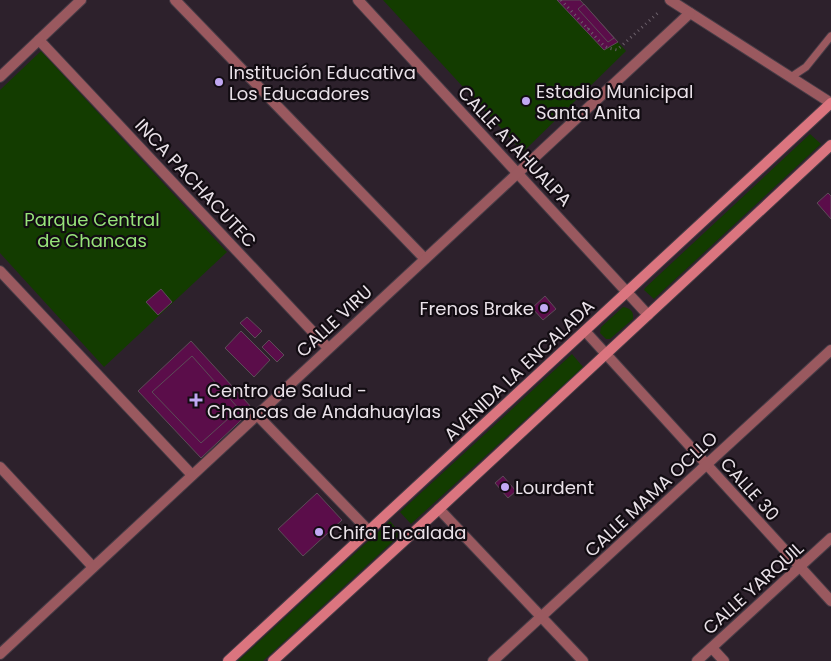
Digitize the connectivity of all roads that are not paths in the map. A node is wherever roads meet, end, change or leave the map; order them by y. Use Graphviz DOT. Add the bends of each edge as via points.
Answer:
graph roads {
  1 [pos="81,0"];
  2 [pos="175,0"];
  3 [pos="358,0"];
  4 [pos="670,0"];
  5 [pos="690,13"];
  6 [pos="39,40"];
  7 [pos="830,40"];
  8 [pos="0,77"];
  9 [pos="791,77"];
  10 [pos="831,103"];
  11 [pos="831,145"];
  12 [pos="517,173"];
  13 [pos="425,259"];
  14 [pos="0,270"];
  15 [pos="627,292"];
  16 [pos="648,315"];
  17 [pos="585,331"];
  18 [pos="328,348"];
  19 [pos="831,350"];
  20 [pos="606,354"];
  21 [pos="257,415"];
  22 [pos="707,464"];
  23 [pos="0,466"];
  24 [pos="192,475"];
  25 [pos="439,509"];
  26 [pos="369,531"];
  27 [pos="831,538"];
  28 [pos="93,567"];
  29 [pos="800,567"];
  30 [pos="831,601"];
  31 [pos="541,616"];
  32 [pos="712,648"];
  33 [pos="0,654"];
  34 [pos="228,661"];
  35 [pos="273,661"];
  36 [pos="493,661"];
  37 [pos="583,661"];
  38 [pos="697,661"];
  39 [pos="724,661"];
  1 -- 6 [label="street"];
  2 -- 13 [label="street"];
  3 -- 12 [label="street, CALLE ATAHUALPA"];
  4 -- 5 [label="street"];
  5 -- 9 [label="street"];
  5 -- 12 [label="street, CALLE VIRU"];
  6 -- 8 [label="street"];
  6 -- 18 [label="street, INCA PACHACUTEC"];
  7 -- 9 [label="lane" via="806,67"];
  9 -- 10 [label="street"];
  10 -- 15 [label="street, AVENIDA LA ENCALADA"];
  11 -- 16 [label="street"];
  12 -- 13 [label="street, CALLE VIRU"];
  12 -- 15 [label="street, CALLE ATAHUALPA"];
  13 -- 18 [label="street, CALLE VIRU"];
  14 -- 24 [label="street"];
  15 -- 16 [label="street, CALLE ATAHUALPA"];
  15 -- 17 [label="street, AVENIDA LA ENCALADA"];
  16 -- 20 [label="street"];
  17 -- 20 [label="street, CALLE 30"];
  17 -- 26 [label="street, AVENIDA LA ENCALADA"];
  18 -- 21 [label="street, CALLE VIRU"];
  19 -- 22 [label="street, CALLE MAMA OCLLO"];
  20 -- 22 [label="street, CALLE 30"];
  20 -- 25 [label="street"];
  21 -- 24 [label="street, CALLE VIRU"];
  21 -- 26 [label="street"];
  22 -- 29 [label="street, CALLE 30"];
  22 -- 31 [label="street, CALLE MAMA OCLLO"];
  23 -- 28 [label="street"];
  24 -- 28 [label="street, CALLE VIRU"];
  25 -- 31 [label="street"];
  25 -- 35 [label="street"];
  26 -- 34 [label="street, AVENIDA LA ENCALADA"];
  27 -- 29 [label="street, CALLE YARQUIL"];
  28 -- 33 [label="street, CALLE VIRU"];
  29 -- 30 [label="street, CALLE 30"];
  29 -- 32 [label="street, CALLE YARQUIL"];
  31 -- 36 [label="street, CALLE MAMA OCLLO"];
  31 -- 37 [label="street"];
  32 -- 38 [label="street, CALLE YARQUIL"];
  32 -- 39 [label="street"];
}
